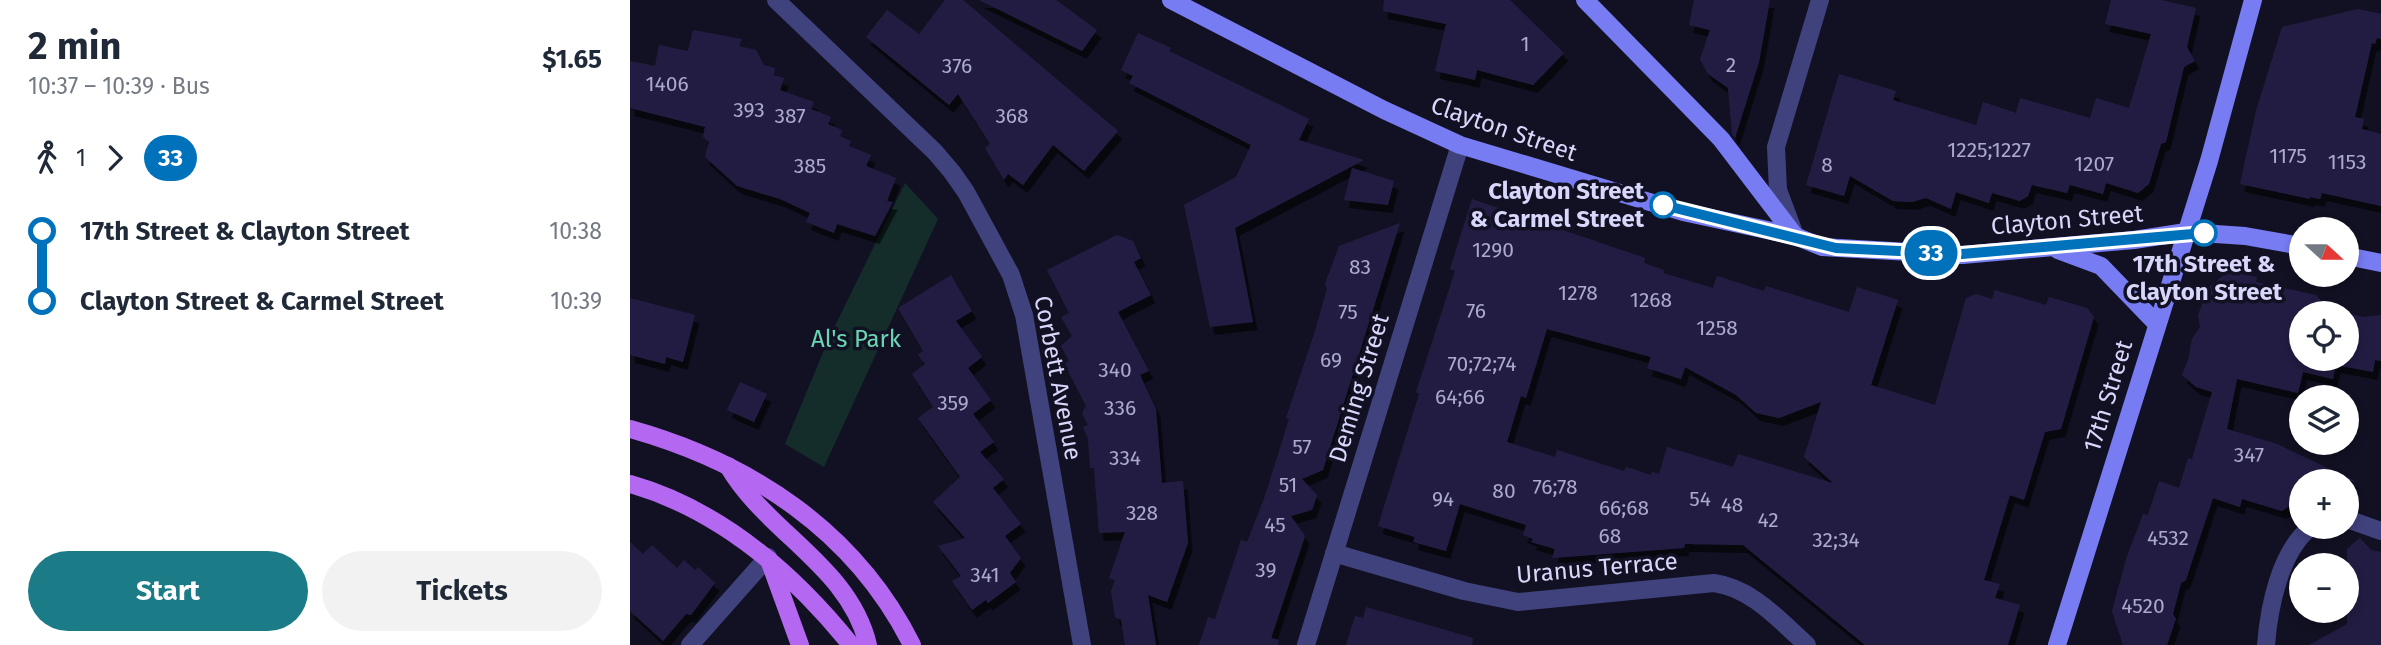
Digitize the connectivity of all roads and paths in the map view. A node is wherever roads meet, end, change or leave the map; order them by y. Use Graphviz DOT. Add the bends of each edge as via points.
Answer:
graph roads {
  1 [pos="776,0"];
  2 [pos="1171,0"];
  3 [pos="1585,0"];
  4 [pos="1820,0"];
  5 [pos="2253,0"];
  6 [pos="1460,145"];
  7 [pos="2186,232"];
  8 [pos="1795,236"];
  9 [pos="2289,244"];
  10 [pos="2051,248"];
  11 [pos="2359,258"];
  12 [pos="2381,263"];
  13 [pos="2156,323"];
  14 [pos="630,429"];
  15 [pos="728,465"];
  16 [pos="630,484"];
  17 [pos="2359,523"];
  18 [pos="2381,531"];
  19 [pos="2300,539"];
  20 [pos="1334,553"];
  21 [pos="768,557"];
  22 [pos="690,645"];
  23 [pos="800,645"];
  24 [pos="851,645"];
  25 [pos="868,645"];
  26 [pos="912,645"];
  27 [pos="1082,645"];
  28 [pos="1306,645"];
  29 [pos="1807,645"];
  30 [pos="2057,645"];
  31 [pos="2266,645"];
  1 -- 27 [label="street, Corbett Avenue" via="935,152 967,192 1011,275 1024,314"];
  2 -- 6 [label="main road, Clayton Street"];
  3 -- 8 [label="main road" via="1721,139"];
  4 -- 8 [label="street" via="1776,147 1778,190"];
  5 -- 7 [label="main road, 17th Street"];
  6 -- 8 [label="main road, Clayton Street" via="1683,212"];
  6 -- 20 [label="street, Deming Street"];
  7 -- 9 [label="main road, Clayton Street"];
  7 -- 10 [label="main road, Clayton Street"];
  7 -- 13 [label="main road, 17th Street"];
  8 -- 10 [label="main road, Clayton Street" via="1829,248 1937,253"];
  10 -- 13 [label="main road" via="2101,266"];
  11 -- 12 [label="main road"];
  13 -- 30 [label="main road, 17th Street"];
  14 -- 15 [label="main road"];
  15 -- 25 [label="main road" via="757,508 851,600"];
  15 -- 26 [label="main road" via="793,504 853,556 875,582"];
  16 -- 21 [label="main road" via="705,516"];
  17 -- 18 [label="street"];
  19 -- 31 [label="street" via="2291,548"];
  20 -- 28 [label="street, Deming Street"];
  20 -- 29 [label="street, Uranus Terrace" via="1518,602 1728,585 1750,596"];
  21 -- 22 [label="street"];
  21 -- 23 [label="main road"];
  21 -- 24 [label="main road"];
}
